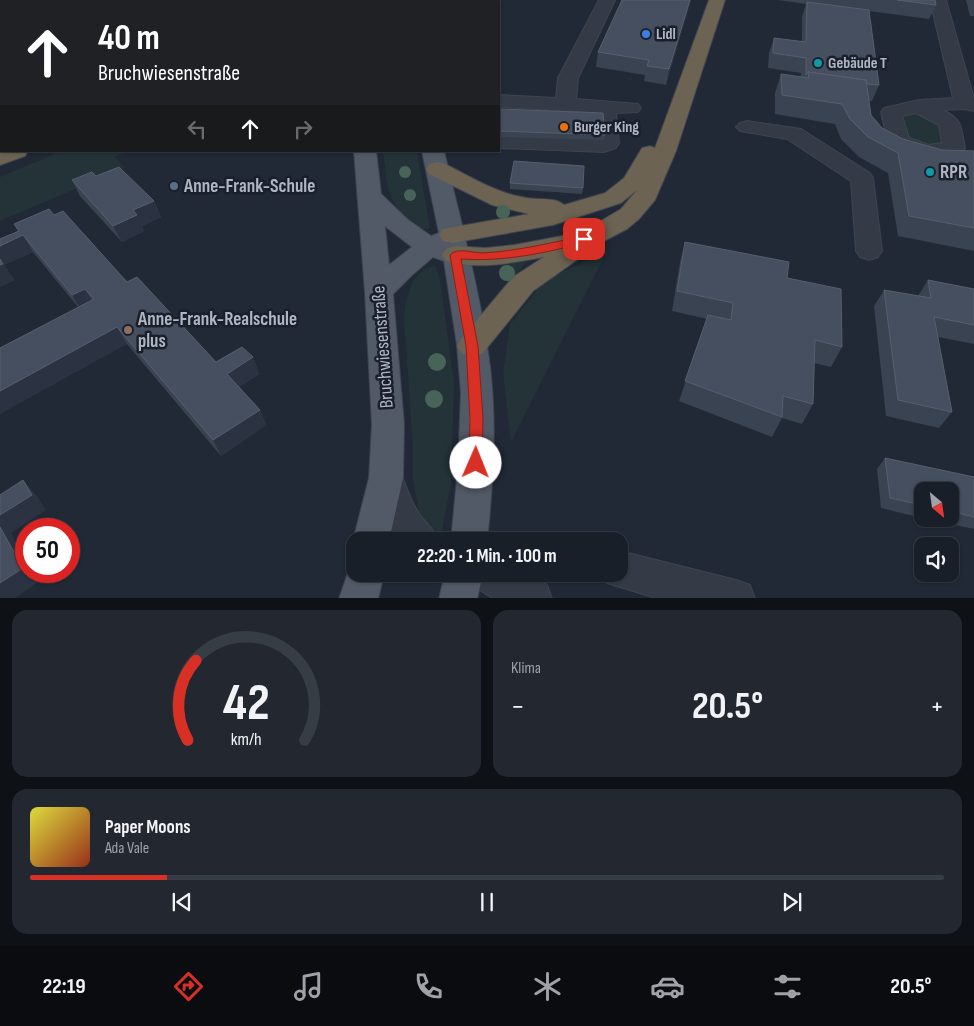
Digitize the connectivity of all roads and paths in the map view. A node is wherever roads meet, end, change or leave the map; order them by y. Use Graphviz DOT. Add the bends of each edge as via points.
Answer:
graph roads {
  1 [pos="606,0"];
  2 [pos="708,0"];
  3 [pos="717,0"];
  4 [pos="938,0"];
  5 [pos="500,101"];
  6 [pos="566,104"];
  7 [pos="969,104"];
  8 [pos="919,106"];
  9 [pos="605,107"];
  10 [pos="631,108"];
  11 [pos="747,126"];
  12 [pos="500,142"];
  13 [pos="15,152"];
  14 [pos="365,152"];
  15 [pos="0,158"];
  16 [pos="435,160"];
  17 [pos="638,192"];
  18 [pos="370,196"];
  19 [pos="576,210"];
  20 [pos="593,236"];
  21 [pos="445,246"];
  22 [pos="869,251"];
  23 [pos="379,292"];
  24 [pos="470,332"];
  25 [pos="386,478"];
  26 [pos="373,532"];
  27 [pos="411,532"];
  28 [pos="470,532"];
  29 [pos="628,572"];
  30 [pos="363,582"];
  31 [pos="462,582"];
  32 [pos="503,582"];
  33 [pos="727,597"];
  34 [pos="358,598"];
  35 [pos="458,598"];
  36 [pos="533,598"];
  1 -- 6 [label="street" via="568,78"];
  2 -- 17 [label="highway"];
  3 -- 17 [label="highway" via="647,196"];
  4 -- 7 [label="street"];
  5 -- 6 [label="street"];
  6 -- 9 [label="street"];
  7 -- 8 [label="street"];
  9 -- 10 [label="street"];
  9 -- 12 [label="street" via="608,143 604,145"];
  11 -- 22 [label="street" via="793,134 862,178"];
  13 -- 15 [label="highway"];
  14 -- 18 [label="main road, Bruchwiesenstraße"];
  16 -- 19 [label="highway" via="500,200"];
  16 -- 21 [label="main road"];
  17 -- 19 [label="highway"];
  17 -- 20 [label="highway" via="618,223"];
  18 -- 21 [label="main road" via="391,220"];
  18 -- 23 [label="main road, Bruchwiesenstraße"];
  19 -- 21 [label="highway"];
  20 -- 21 [label="highway" via="521,253 481,257"];
  20 -- 24 [label="highway" via="523,284"];
  21 -- 23 [label="main road" via="402,267"];
  21 -- 24 [label="main road"];
  23 -- 25 [label="main road, Bruchwiesenstraße" via="388,425"];
  24 -- 28 [label="main road" via="476,428"];
  25 -- 26 [label="main road, Bruchwiesenstraße"];
  25 -- 27 [label="street"];
  29 -- 33 [label="street"];
  30 -- 34 [label="main road"];
  31 -- 35 [label="main road"];
  32 -- 36 [label="street"];
}
